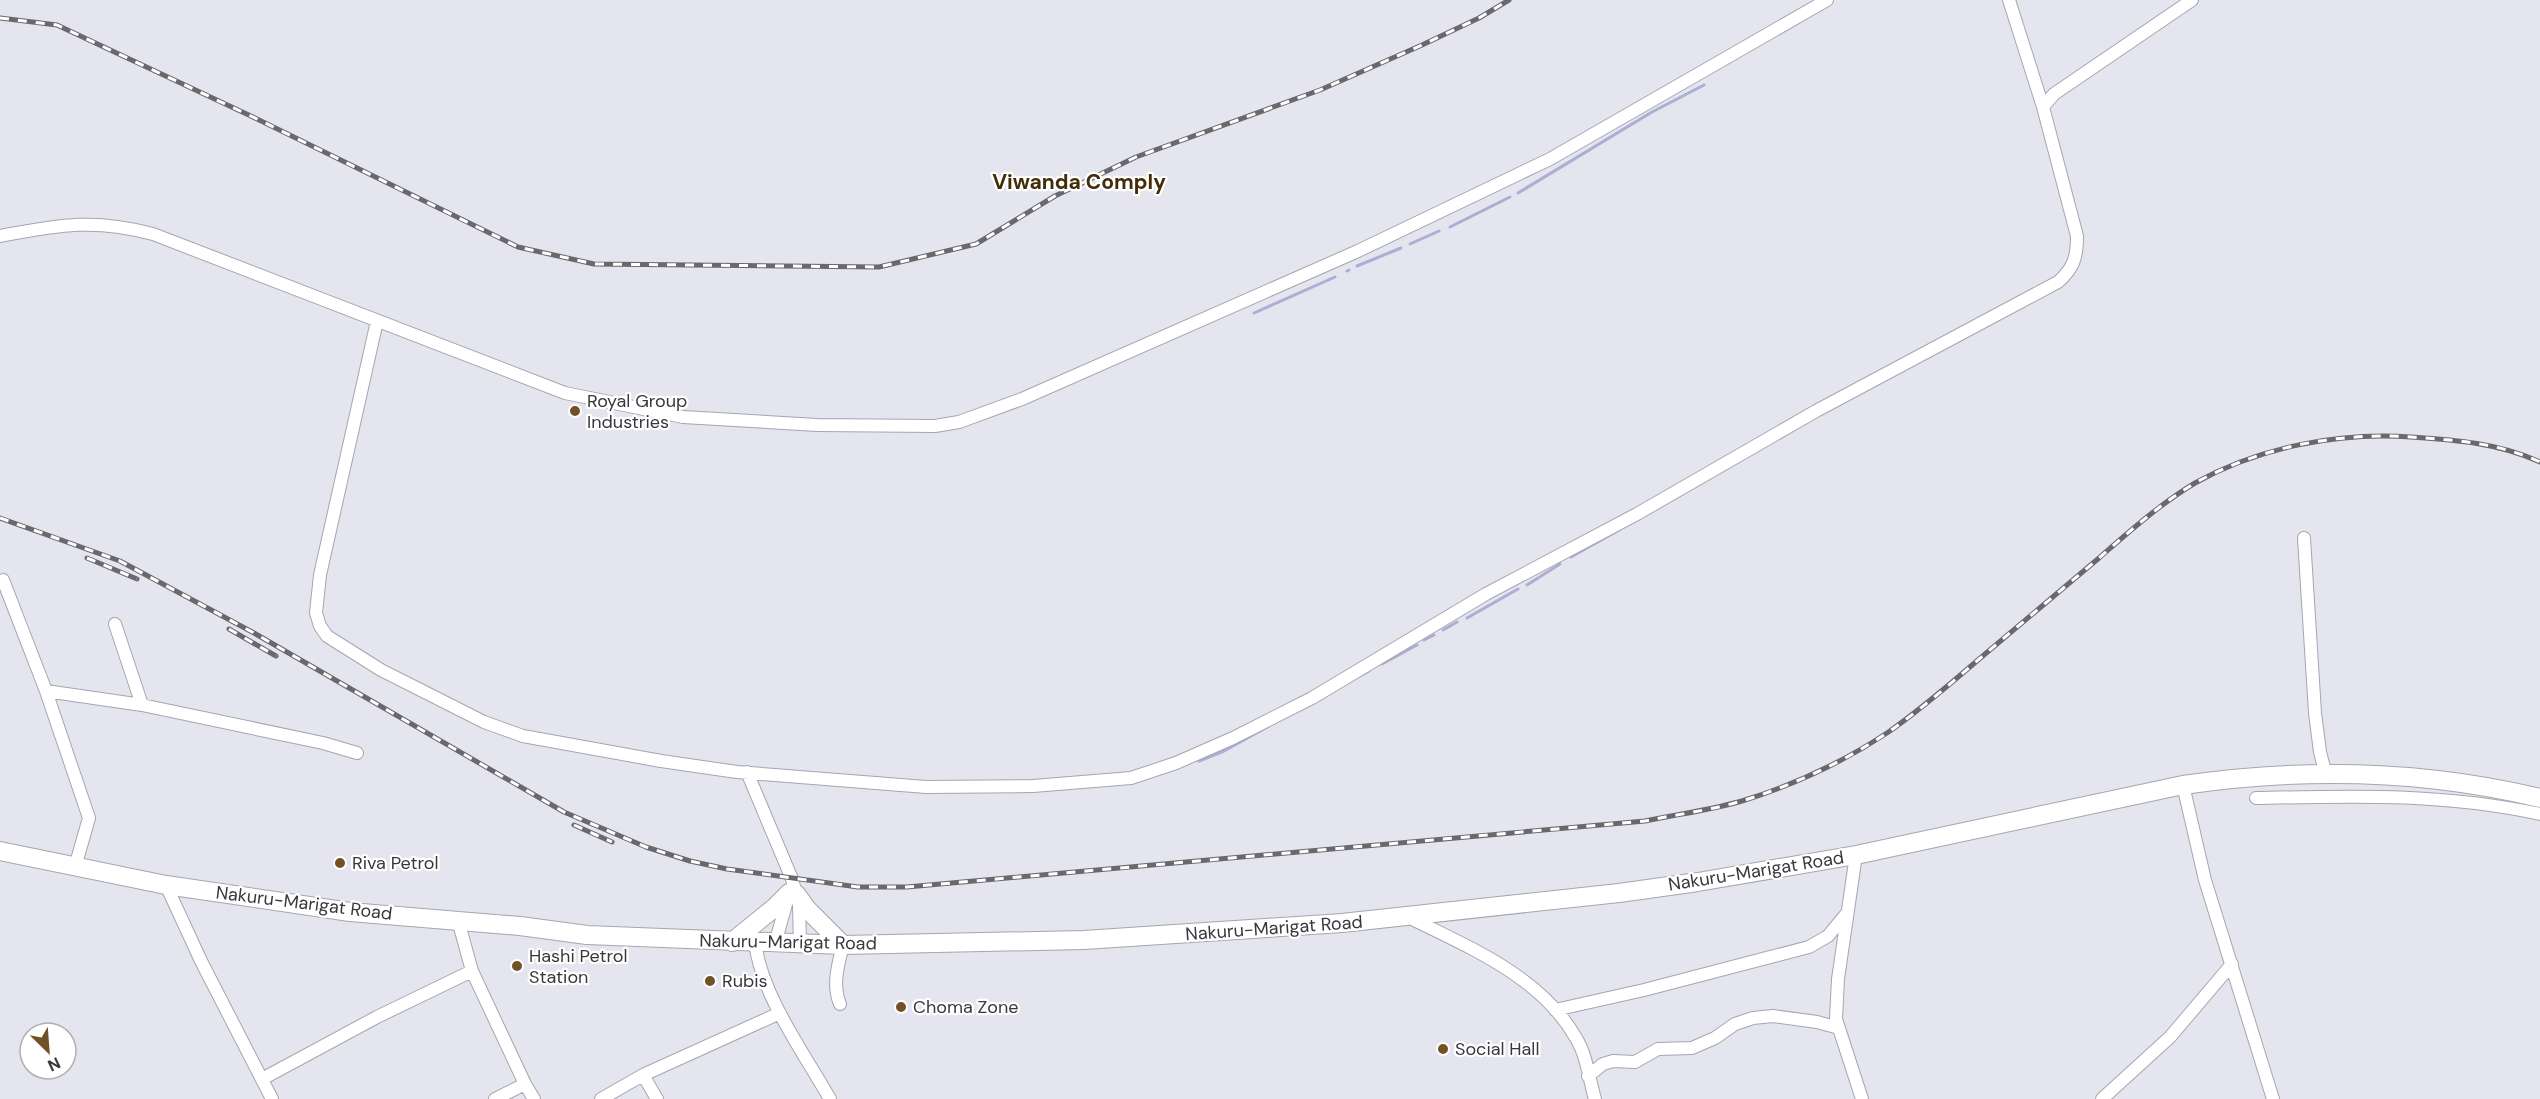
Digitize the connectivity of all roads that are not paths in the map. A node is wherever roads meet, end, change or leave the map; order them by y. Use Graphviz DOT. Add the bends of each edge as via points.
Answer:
graph roads {
  1 [pos="1827,0"];
  2 [pos="2009,0"];
  3 [pos="2192,0"];
  4 [pos="2043,107"];
  5 [pos="0,236"];
  6 [pos="376,321"];
  7 [pos="2304,538"];
  8 [pos="3,580"];
  9 [pos="115,624"];
  10 [pos="46,691"];
  11 [pos="142,705"];
  12 [pos="357,753"];
  13 [pos="747,772"];
  14 [pos="2326,775"];
  15 [pos="2183,786"];
  16 [pos="2256,798"];
  17 [pos="2540,798"];
  18 [pos="2540,814"];
  19 [pos="0,851"];
  20 [pos="1856,855"];
  21 [pos="75,867"];
  22 [pos="166,885"];
  23 [pos="793,891"];
  24 [pos="1848,913"];
  25 [pos="1408,917"];
  26 [pos="458,920"];
  27 [pos="732,942"];
  28 [pos="754,942"];
  29 [pos="775,944"];
  30 [pos="800,944"];
  31 [pos="843,945"];
  32 [pos="2232,964"];
  33 [pos="472,971"];
  34 [pos="840,1004"];
  35 [pos="1555,1010"];
  36 [pos="780,1013"];
  37 [pos="1839,1028"];
  38 [pos="643,1075"];
  39 [pos="1588,1076"];
  40 [pos="262,1079"];
  41 [pos="525,1084"];
  42 [pos="272,1099"];
  43 [pos="495,1099"];
  44 [pos="534,1099"];
  45 [pos="601,1099"];
  46 [pos="657,1099"];
  47 [pos="830,1099"];
  48 [pos="1594,1099"];
  49 [pos="1862,1099"];
  50 [pos="2102,1099"];
  51 [pos="2273,1099"];
  1 -- 6 [label="street" via="1550,159 1358,251 1022,399 959,422 909,427 683,417 565,393"];
  2 -- 4 [label="street"];
  3 -- 4 [label="street" via="2054,94"];
  4 -- 13 [label="street" via="2077,236 2077,255 2070,271 2058,282 1486,594 1312,698 1233,738 1131,778 1033,786 948,787"];
  5 -- 6 [label="street" via="62,224 125,227 153,234"];
  6 -- 13 [label="street" via="320,575 316,613 324,633 381,670 484,722 523,736 662,762"];
  7 -- 14 [label="street" via="2315,713"];
  8 -- 10 [label="street"];
  9 -- 11 [label="street"];
  10 -- 11 [label="street"];
  10 -- 21 [label="street" via="89,818"];
  11 -- 12 [label="street"];
  13 -- 23 [label="street"];
  14 -- 15 [label="main road, Nakuru-Marigat Road" via="2232,778"];
  14 -- 17 [label="main road, Nakuru-Marigat Road" via="2440,780"];
  15 -- 20 [label="main road, Nakuru-Marigat Road"];
  15 -- 32 [label="street" via="2205,880"];
  16 -- 18 [label="street" via="2437,798"];
  19 -- 21 [label="main road, Nakuru-Marigat Road"];
  20 -- 24 [label="street"];
  20 -- 25 [label="main road, Nakuru-Marigat Road" via="1630,892"];
  21 -- 22 [label="main road, Nakuru-Marigat Road"];
  22 -- 26 [label="main road, Nakuru-Marigat Road" via="350,912"];
  22 -- 40 [label="street"];
  23 -- 27 [label="main road"];
  23 -- 29 [label="street"];
  23 -- 30 [label="street" via="800,917"];
  23 -- 31 [label="main road"];
  24 -- 35 [label="street" via="1828,936 1809,947"];
  24 -- 37 [label="street" via="1838,980"];
  25 -- 31 [label="main road, Nakuru-Marigat Road" via="1084,940"];
  25 -- 35 [label="street" via="1505,968"];
  26 -- 27 [label="main road, Nakuru-Marigat Road" via="587,935"];
  26 -- 33 [label="street"];
  27 -- 28 [label="main road, Nakuru-Marigat Road"];
  28 -- 29 [label="main road, Nakuru-Marigat Road"];
  28 -- 36 [label="street" via="756,958"];
  29 -- 30 [label="main road, Nakuru-Marigat Road"];
  30 -- 31 [label="main road, Nakuru-Marigat Road"];
  31 -- 34 [label="street" via="836,994"];
  32 -- 50 [label="street" via="2170,1037"];
  32 -- 51 [label="street"];
  33 -- 40 [label="street"];
  33 -- 41 [label="street"];
  35 -- 39 [label="street" via="1576,1037"];
  36 -- 38 [label="street"];
  36 -- 47 [label="street"];
  37 -- 39 [label="street" via="1817,1022 1753,1018 1692,1048 1658,1049 1630,1064 1613,1061"];
  37 -- 49 [label="street"];
  38 -- 45 [label="street"];
  38 -- 46 [label="street"];
  39 -- 48 [label="street"];
  40 -- 42 [label="street"];
  41 -- 43 [label="street"];
  41 -- 44 [label="street"];
}
